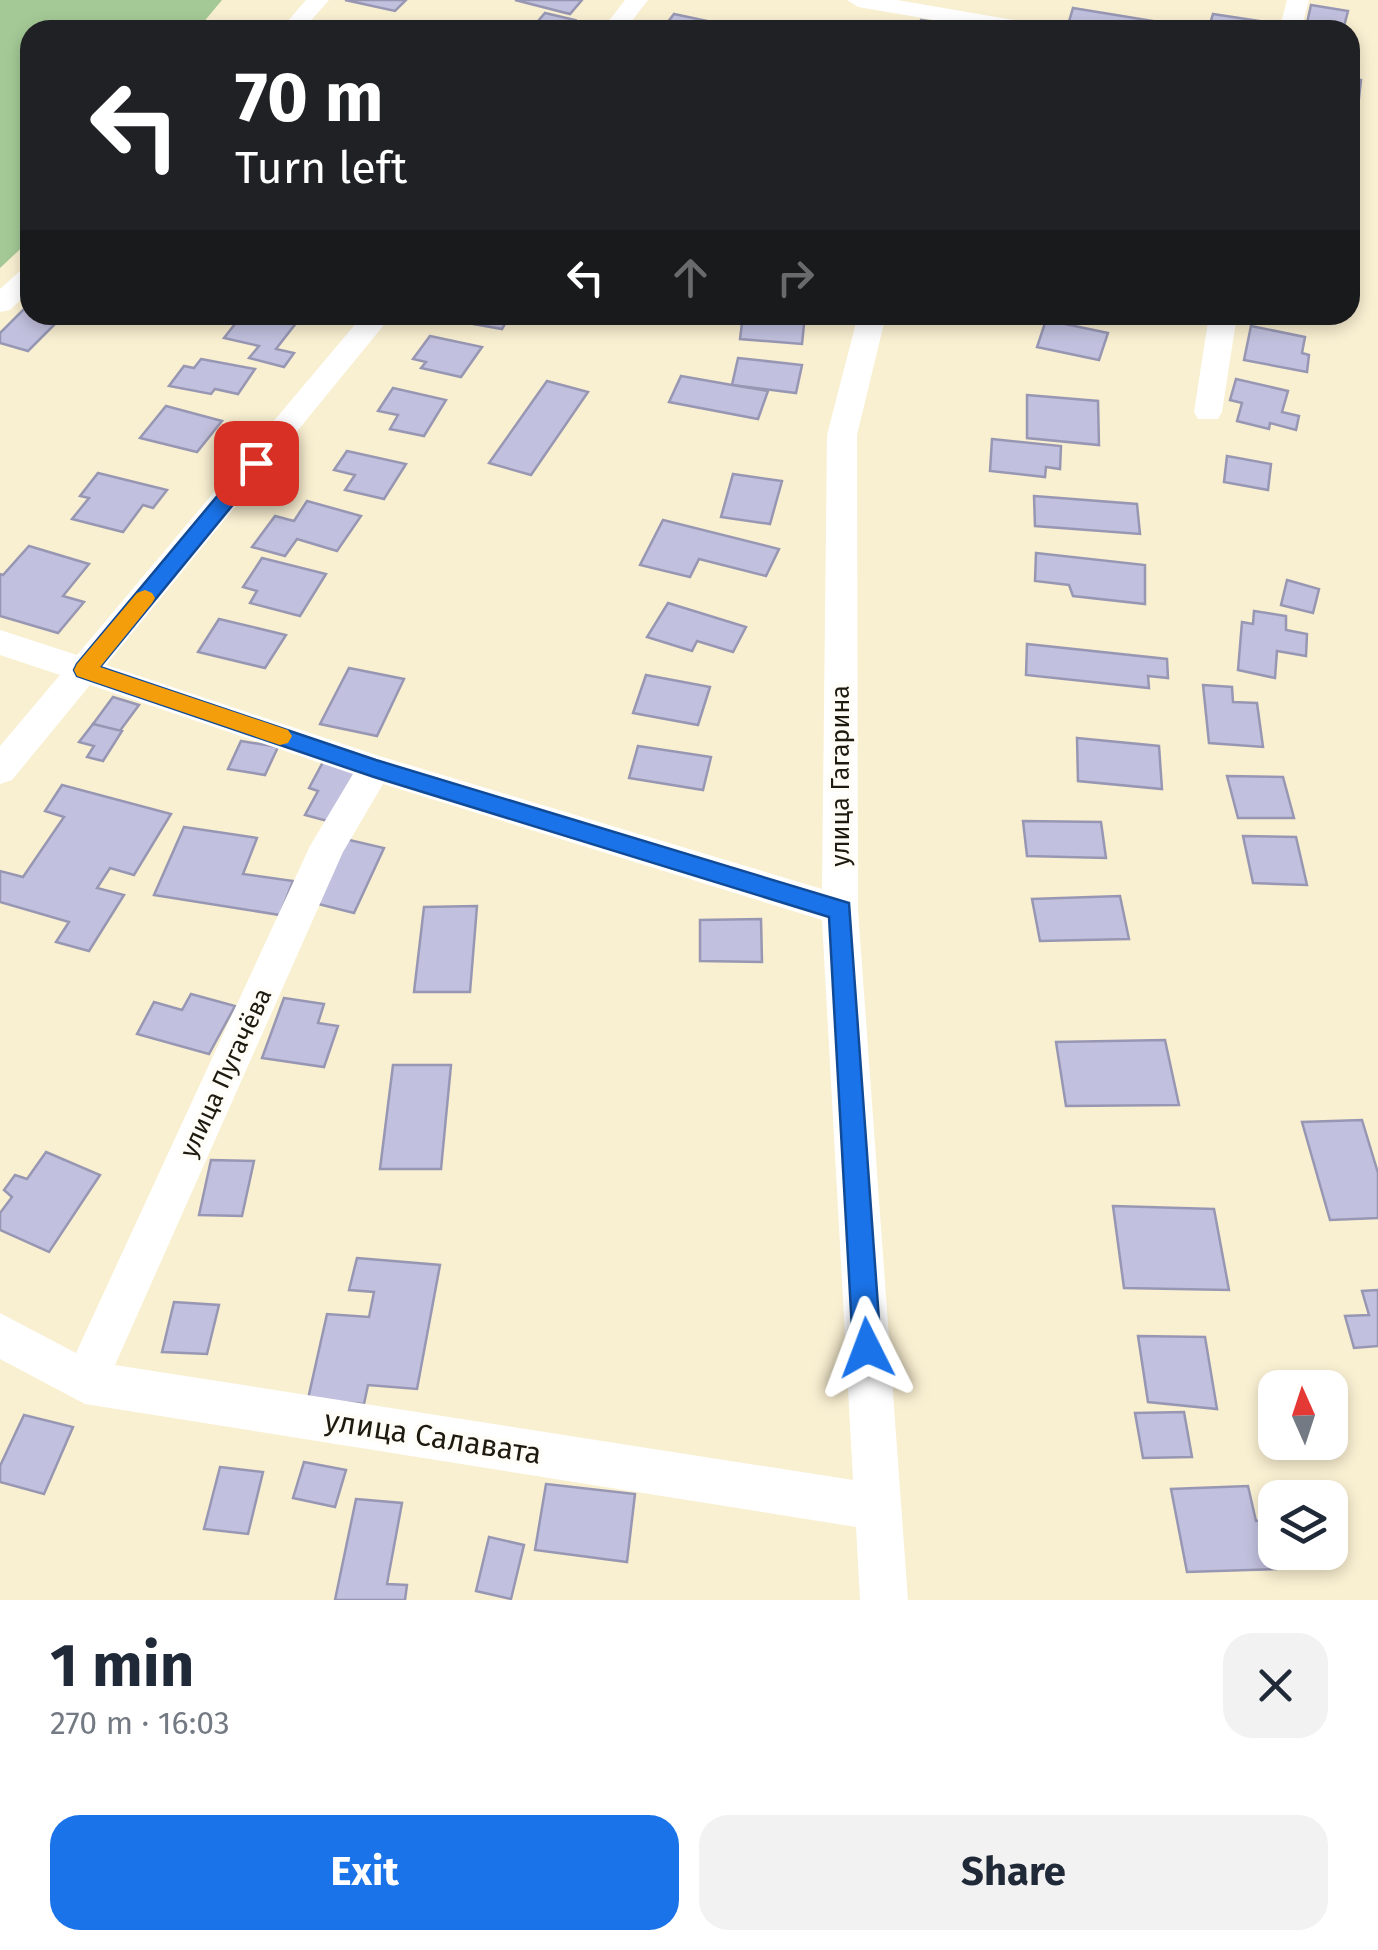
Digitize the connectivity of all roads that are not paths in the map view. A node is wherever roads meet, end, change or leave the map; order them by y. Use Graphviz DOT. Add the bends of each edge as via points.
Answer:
graph roads {
  1 [pos="318,0"];
  2 [pos="638,0"];
  3 [pos="858,0"];
  4 [pos="299,20"];
  5 [pos="621,20"];
  6 [pos="995,20"];
  7 [pos="20,285"];
  8 [pos="0,304"];
  9 [pos="370,325"];
  10 [pos="870,325"];
  11 [pos="1221,325"];
  12 [pos="1208,412"];
  13 [pos="0,642"];
  14 [pos="85,670"];
  15 [pos="374,768"];
  16 [pos="0,770"];
  17 [pos="840,910"];
  18 [pos="0,1336"];
  19 [pos="85,1382"];
  20 [pos="876,1507"];
  21 [pos="884,1600"];
  1 -- 4 [label="street"];
  2 -- 5 [label="street"];
  3 -- 6 [label="street"];
  7 -- 8 [label="street"];
  9 -- 14 [label="street"];
  10 -- 17 [label="street, улица Гагарина" via="842,435"];
  11 -- 12 [label="street"];
  13 -- 14 [label="street"];
  14 -- 15 [label="street"];
  14 -- 16 [label="street"];
  15 -- 17 [label="street"];
  15 -- 19 [label="street, улица Пугачёва" via="328,846"];
  17 -- 20 [label="street, улица Гагарина"];
  18 -- 19 [label="street, улица Салавата"];
  19 -- 20 [label="street, улица Салавата"];
  20 -- 21 [label="street, улица Гагарина"];
}
